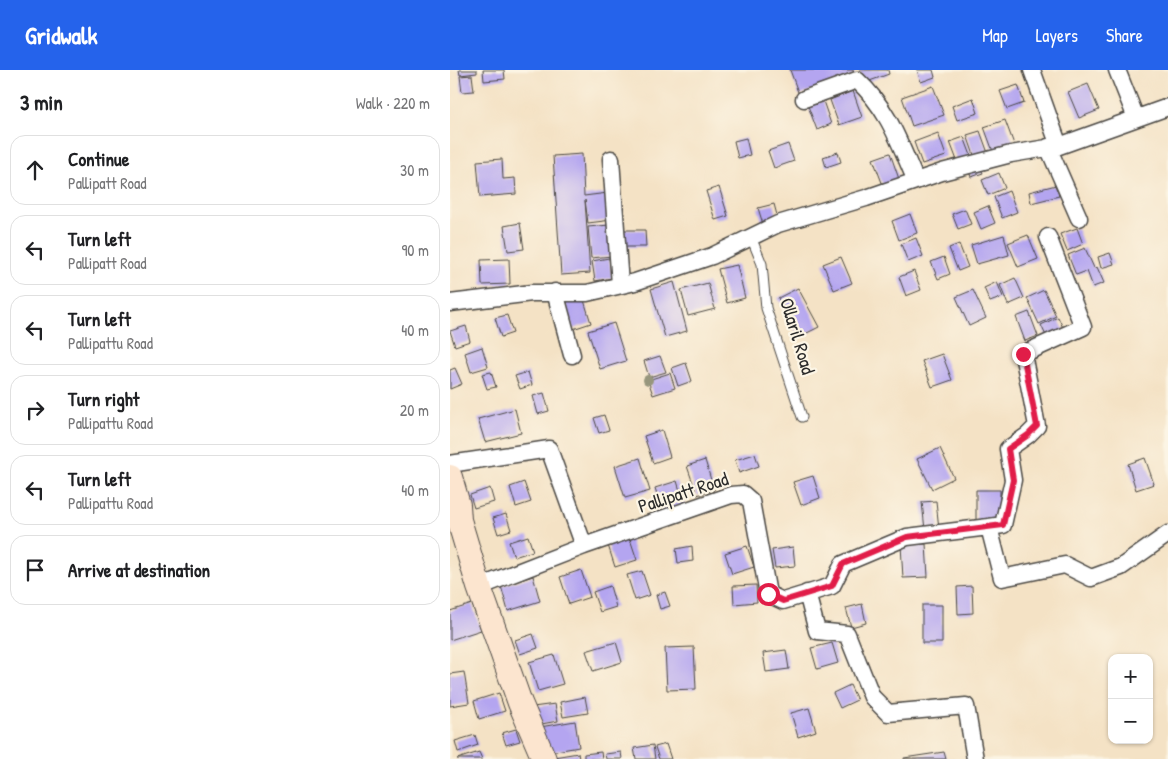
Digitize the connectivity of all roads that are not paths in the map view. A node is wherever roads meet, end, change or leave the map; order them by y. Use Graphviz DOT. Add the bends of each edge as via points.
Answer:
graph roads {
  1 [pos="1032,70"];
  2 [pos="1117,70"];
  3 [pos="804,99"];
  4 [pos="1168,107"];
  5 [pos="1136,118"];
  6 [pos="1053,147"];
  7 [pos="611,160"];
  8 [pos="916,181"];
  9 [pos="1079,218"];
  10 [pos="751,237"];
  11 [pos="1048,237"];
  12 [pos="620,285"];
  13 [pos="555,292"];
  14 [pos="450,303"];
  15 [pos="572,355"];
  16 [pos="802,417"];
  17 [pos="450,464"];
  18 [pos="450,477"];
  19 [pos="455,521"];
  20 [pos="989,527"];
  21 [pos="1168,534"];
  22 [pos="584,546"];
  23 [pos="479,587"];
  24 [pos="808,594"];
  25 [pos="544,759"];
  26 [pos="975,759"];
  1 -- 6 [label="street"];
  2 -- 5 [label="street"];
  3 -- 8 [label="street" via="857,80 890,121"];
  4 -- 5 [label="street"];
  5 -- 6 [label="street"];
  6 -- 8 [label="street" via="1011,154"];
  6 -- 9 [label="street"];
  7 -- 12 [label="street"];
  8 -- 10 [label="street" via="778,224"];
  10 -- 12 [label="street" via="712,256"];
  10 -- 16 [label="lane, Ollaril Road" via="762,264 766,308"];
  11 -- 20 [label="street" via="1083,327 1023,354 1037,426 1008,449 1013,480 1003,525"];
  12 -- 13 [label="street" via="587,292"];
  13 -- 14 [label="street"];
  13 -- 15 [label="street"];
  17 -- 22 [label="street" via="549,449"];
  18 -- 19 [label="main road" via="458,505"];
  19 -- 23 [label="main road"];
  20 -- 21 [label="street" via="1002,578 1065,565 1092,578 1121,568"];
  20 -- 24 [label="street, Pallipatt Road" via="907,537 843,564 832,586"];
  22 -- 23 [label="street, Pallipatt Road"];
  22 -- 24 [label="street, Pallipatt Road" via="731,494 743,494 751,501 768,594 783,601"];
  23 -- 25 [label="main road" via="520,703"];
  24 -- 26 [label="street" via="818,631 847,634 872,698 888,713 966,706"];
}
